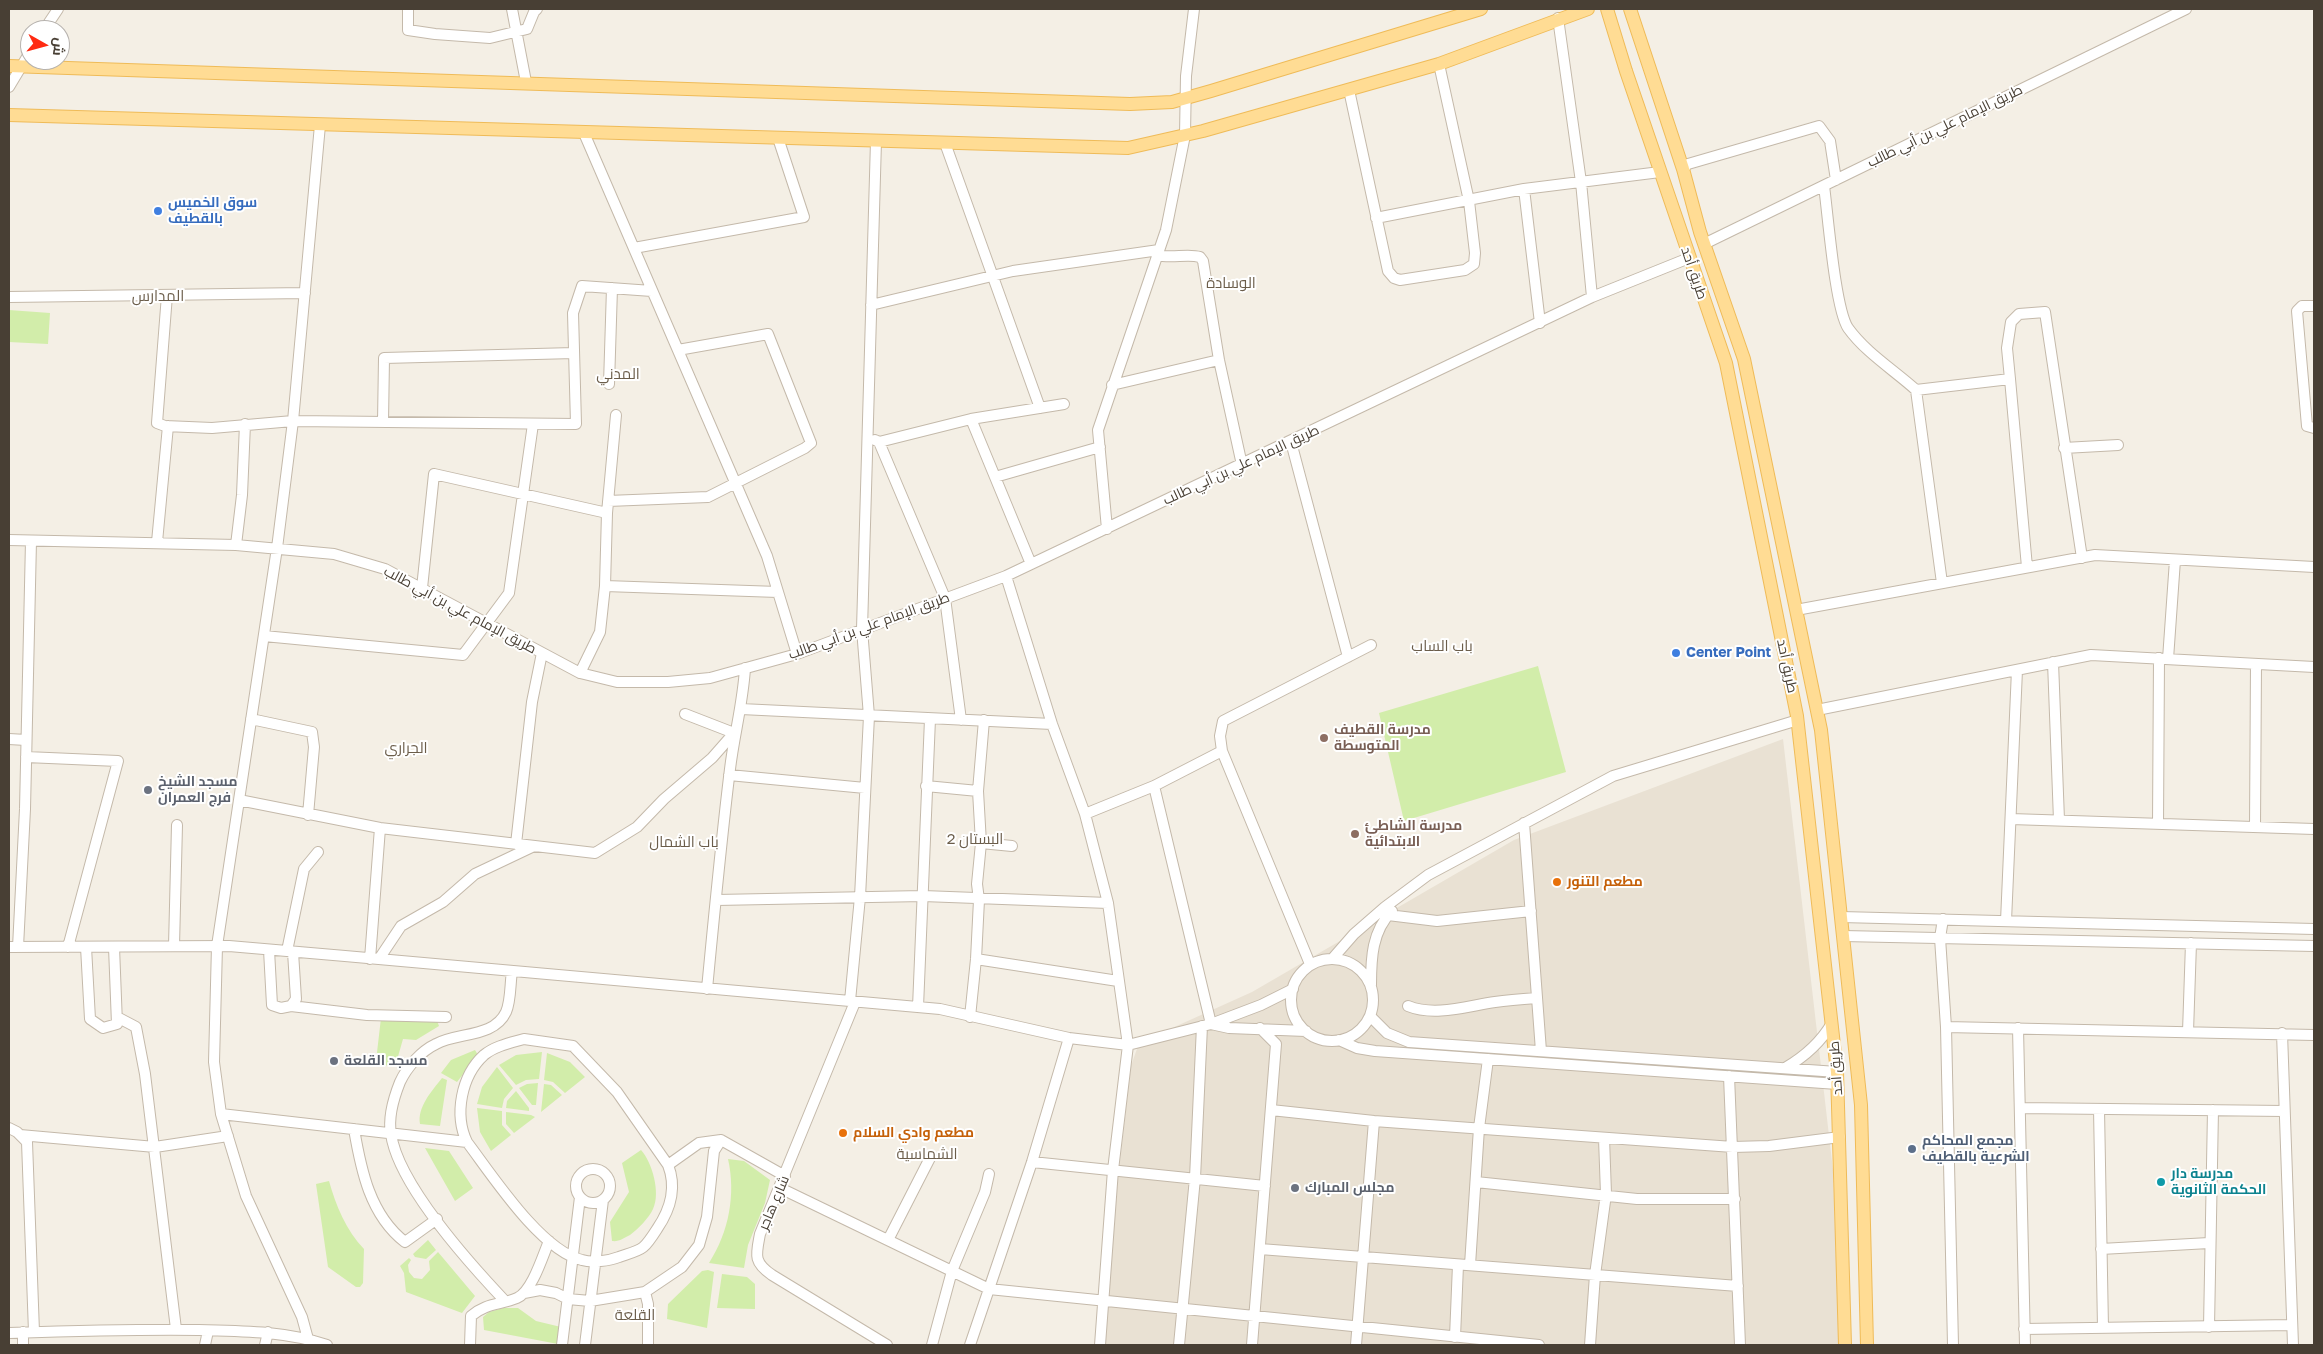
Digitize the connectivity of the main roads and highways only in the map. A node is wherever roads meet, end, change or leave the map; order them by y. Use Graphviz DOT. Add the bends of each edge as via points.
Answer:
graph roads {
  1 [pos="1481,9"];
  2 [pos="1588,9"];
  3 [pos="1607,9"];
  4 [pos="1630,9"];
  5 [pos="1454,13"];
  6 [pos="15,66"];
  7 [pos="9,115"];
  8 [pos="1845,1345"];
  9 [pos="1867,1345"];
  1 -- 5 [label="main road"];
  2 -- 7 [label="main road" via="1439,64 1128,148"];
  3 -- 8 [label="main road, طريق أحد" via="1726,363 1798,720 1837,1078"];
  4 -- 9 [label="main road, طريق أحد" via="1744,359 1817,710 1861,1105"];
  5 -- 6 [label="main road" via="1172,102 1130,104"];
}
